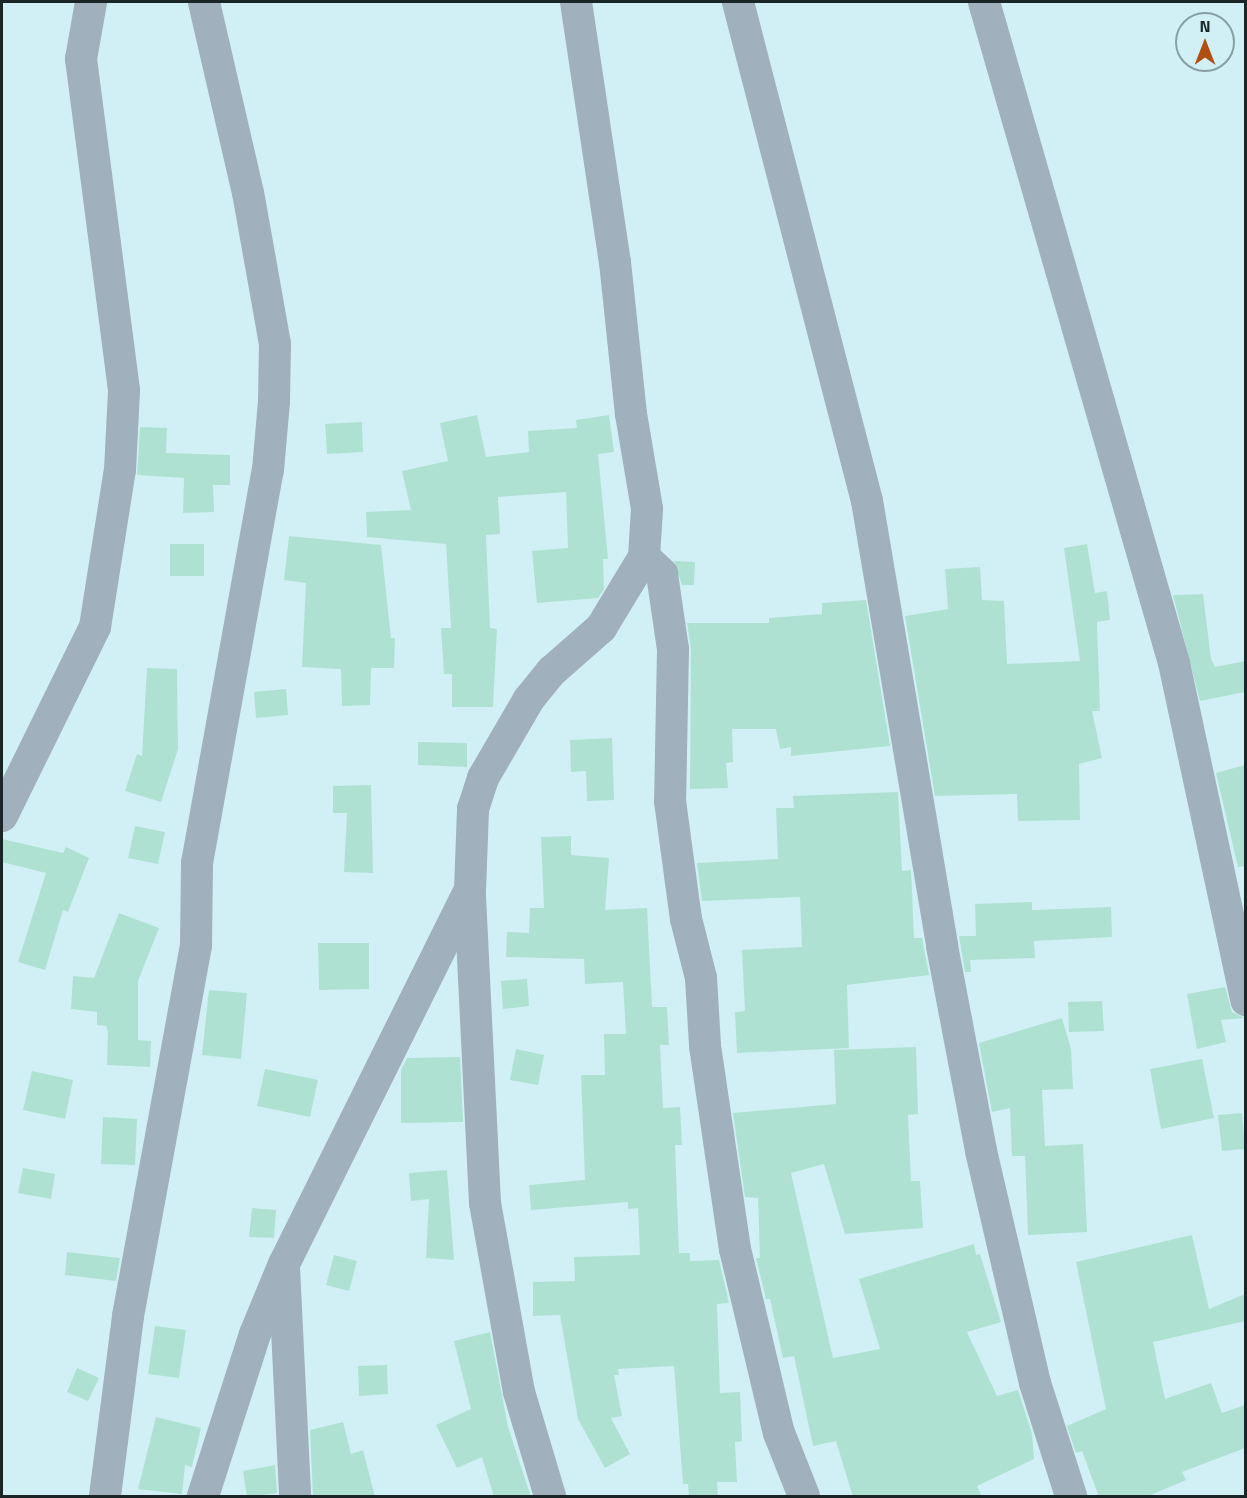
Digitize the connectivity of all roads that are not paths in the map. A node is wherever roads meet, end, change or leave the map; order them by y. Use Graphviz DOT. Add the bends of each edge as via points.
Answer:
graph roads {
  1 [pos="91,2"];
  2 [pos="204,2"];
  3 [pos="576,2"];
  4 [pos="738,2"];
  5 [pos="984,2"];
  6 [pos="644,557"];
  7 [pos="2,816"];
  8 [pos="470,891"];
  9 [pos="1245,999"];
  10 [pos="284,1264"];
  11 [pos="105,1497"];
  12 [pos="203,1497"];
  13 [pos="295,1497"];
  14 [pos="550,1497"];
  15 [pos="804,1497"];
  16 [pos="1071,1497"];
  1 -- 7 [label="street" via="81,59 124,390 120,470 95,627"];
  2 -- 11 [label="street" via="248,193 274,344 274,400 268,470 197,863 196,946 128,1316"];
  3 -- 6 [label="street" via="647,509"];
  4 -- 16 [label="street" via="867,501 981,1151 1035,1383"];
  5 -- 9 [label="street" via="1173,663"];
  6 -- 8 [label="street" via="601,628 552,672 529,699 483,778 473,810"];
  6 -- 15 [label="street" via="662,574 673,649 670,801 687,919 701,978 705,1046 735,1249 779,1433"];
  8 -- 10 [label="street"];
  8 -- 14 [label="street" via="484,1203 519,1392"];
  10 -- 12 [label="street" via="255,1334"];
  10 -- 13 [label="street"];
}
